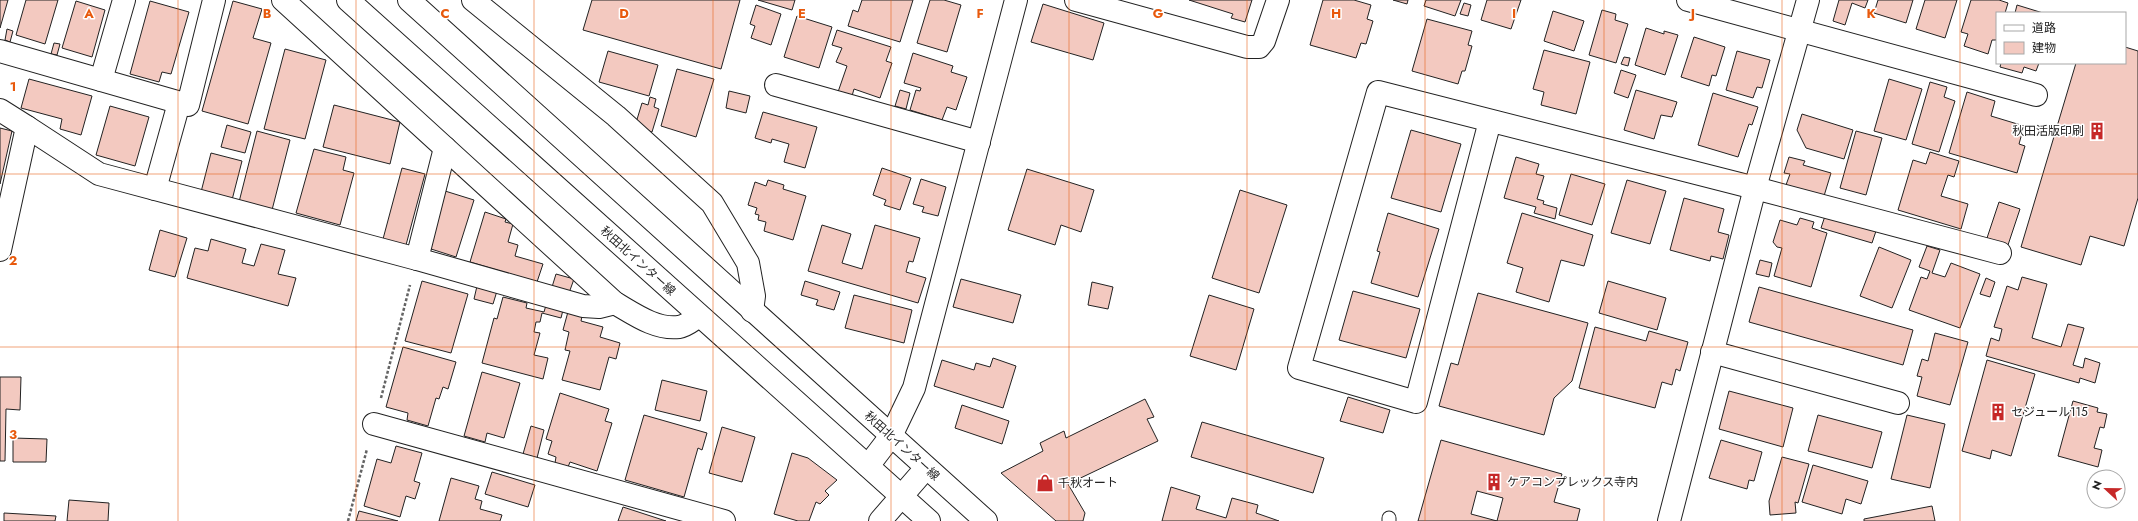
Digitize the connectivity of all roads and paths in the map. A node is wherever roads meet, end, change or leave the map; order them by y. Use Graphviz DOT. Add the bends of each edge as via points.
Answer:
graph roads {
  1 [pos="124,0"];
  2 [pos="214,0"];
  3 [pos="283,0"];
  4 [pos="348,0"];
  5 [pos="409,0"];
  6 [pos="1016,0"];
  7 [pos="1076,0"];
  8 [pos="1278,0"];
  9 [pos="1688,0"];
  10 [pos="1808,0"];
  11 [pos="475,1"];
  12 [pos="1800,31"];
  13 [pos="0,51"];
  14 [pos="101,80"];
  15 [pos="776,85"];
  16 [pos="2036,94"];
  17 [pos="179,103"];
  18 [pos="0,110"];
  19 [pos="1490,121"];
  20 [pos="27,127"];
  21 [pos="979,142"];
  22 [pos="445,148"];
  23 [pos="1755,188"];
  24 [pos="155,189"];
  25 [pos="0,250"];
  26 [pos="2000,253"];
  27 [pos="417,259"];
  28 [pos="615,303"];
  29 [pos="752,311"];
  30 [pos="699,316"];
  31 [pos="1712,352"];
  32 [pos="1898,403"];
  33 [pos="374,424"];
  34 [pos="891,436"];
  35 [pos="868,466"];
  36 [pos="926,468"];
  37 [pos="902,497"];
  38 [pos="348,521"];
  39 [pos="724,521"];
  40 [pos="880,521"];
  41 [pos="929,521"];
  42 [pos="986,521"];
  43 [pos="1669,521"];
  1 -- 14 [label="street"];
  2 -- 17 [label="street" via="188,105"];
  3 -- 22 [label="street"];
  4 -- 30 [label="street, 秋田北インター線"];
  5 -- 29 [label="street, 秋田北インター線"];
  6 -- 21 [label="street"];
  7 -- 8 [label="street" via="1247,47 1259,47 1264,41"];
  9 -- 12 [label="street"];
  10 -- 12 [label="street"];
  11 -- 29 [label="street" via="616,116 712,203 748,263 754,296"];
  12 -- 16 [label="street"];
  12 -- 23 [label="street"];
  13 -- 14 [label="street"];
  14 -- 17 [label="street"];
  15 -- 21 [label="street"];
  17 -- 24 [label="street"];
  18 -- 20 [label="street"];
  19 -- 19 [label="street" via="1378,92 1299,368 1416,402"];
  19 -- 23 [label="street"];
  20 -- 24 [label="street" via="99,174"];
  20 -- 25 [label="street"];
  21 -- 34 [label="street" via="914,388"];
  22 -- 27 [label="street"];
  22 -- 28 [label="street"];
  23 -- 26 [label="street"];
  23 -- 31 [label="street"];
  24 -- 27 [label="street"];
  27 -- 28 [label="street" via="583,306 599,307"];
  27 -- 33 [label="path"];
  28 -- 30 [label="street" via="662,326 681,327"];
  29 -- 34 [label="street, 秋田北インター線"];
  30 -- 35 [label="street, 秋田北インター線"];
  31 -- 32 [label="street"];
  31 -- 43 [label="street"];
  33 -- 38 [label="path"];
  33 -- 39 [label="street"];
  34 -- 35 [label="street"];
  34 -- 36 [label="street, 秋田北インター線"];
  35 -- 37 [label="street, 秋田北インター線"];
  36 -- 37 [label="street"];
  36 -- 42 [label="street, 秋田北インター線"];
  37 -- 40 [label="street"];
  37 -- 41 [label="street, 秋田北インター線"];
}
